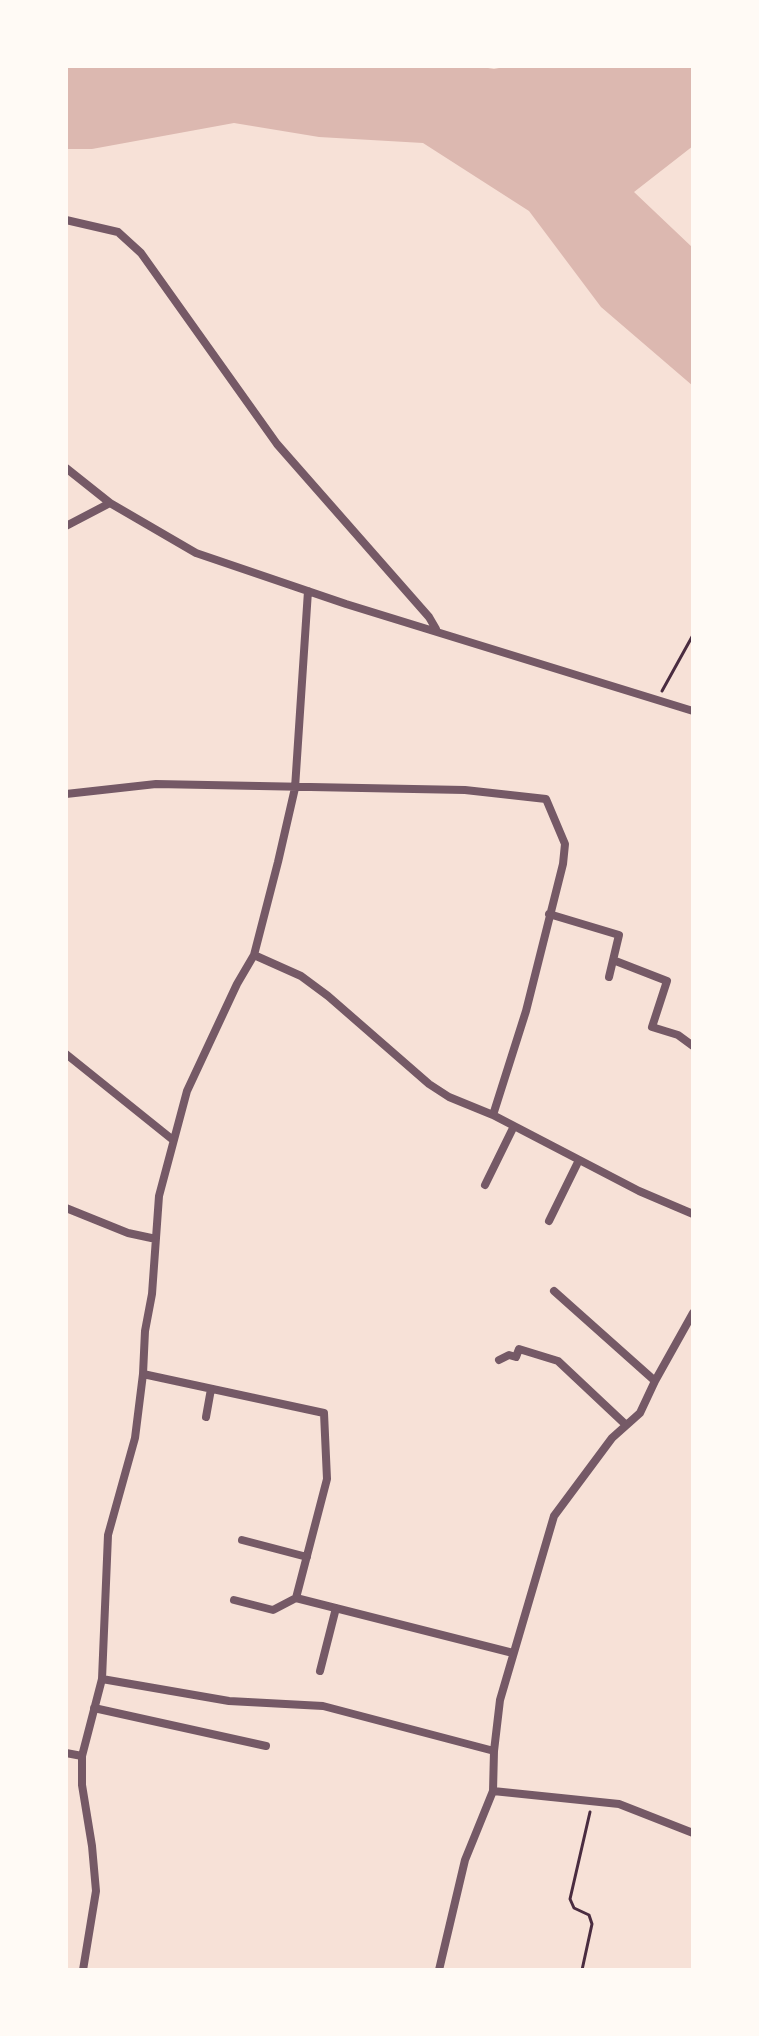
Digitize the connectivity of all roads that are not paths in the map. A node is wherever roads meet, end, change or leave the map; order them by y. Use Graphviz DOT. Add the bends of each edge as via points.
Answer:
graph roads {
  1 [pos="66,220"];
  2 [pos="66,468"];
  3 [pos="110,503"];
  4 [pos="66,526"];
  5 [pos="308,591"];
  6 [pos="436,629"];
  7 [pos="693,711"];
  8 [pos="295,788"];
  9 [pos="66,794"];
  10 [pos="549,914"];
  11 [pos="254,955"];
  12 [pos="613,960"];
  13 [pos="609,977"];
  14 [pos="693,1046"];
  15 [pos="66,1054"];
  16 [pos="493,1115"];
  17 [pos="514,1126"];
  18 [pos="173,1140"];
  19 [pos="579,1160"];
  20 [pos="485,1185"];
  21 [pos="66,1208"];
  22 [pos="693,1214"];
  23 [pos="549,1221"];
  24 [pos="156,1239"];
  25 [pos="554,1291"];
  26 [pos="693,1313"];
  27 [pos="689,1332"];
  28 [pos="499,1360"];
  29 [pos="143,1374"];
  30 [pos="655,1381"];
  31 [pos="211,1389"];
  32 [pos="206,1417"];
  33 [pos="625,1424"];
  34 [pos="242,1540"];
  35 [pos="307,1557"];
  36 [pos="296,1598"];
  37 [pos="234,1600"];
  38 [pos="336,1608"];
  39 [pos="513,1653"];
  40 [pos="320,1671"];
  41 [pos="102,1679"];
  42 [pos="94,1708"];
  43 [pos="266,1746"];
  44 [pos="494,1751"];
  45 [pos="66,1753"];
  46 [pos="82,1756"];
  47 [pos="493,1791"];
  48 [pos="693,1833"];
  49 [pos="83,1970"];
  50 [pos="439,1970"];
  1 -- 6 [label="street" via="118,232 141,253 277,444"];
  2 -- 3 [label="street"];
  3 -- 4 [label="street"];
  3 -- 5 [label="street" via="196,553"];
  5 -- 6 [label="street"];
  5 -- 8 [label="street"];
  6 -- 7 [label="street"];
  8 -- 9 [label="street" via="156,784"];
  8 -- 10 [label="street" via="465,790 546,799 565,844"];
  8 -- 11 [label="street"];
  10 -- 12 [label="street" via="619,935"];
  10 -- 16 [label="street"];
  11 -- 16 [label="street" via="301,976 429,1084"];
  11 -- 18 [label="street" via="187,1091"];
  12 -- 13 [label="street"];
  12 -- 14 [label="street" via="667,981 652,1027"];
  15 -- 18 [label="street"];
  16 -- 17 [label="street"];
  17 -- 19 [label="street"];
  17 -- 20 [label="street"];
  18 -- 24 [label="street" via="159,1196"];
  19 -- 22 [label="street"];
  19 -- 23 [label="street"];
  21 -- 24 [label="street"];
  24 -- 29 [label="street"];
  25 -- 30 [label="street"];
  26 -- 27 [label="street"];
  27 -- 30 [label="street"];
  28 -- 33 [label="street" via="516,1357 519,1349 558,1361"];
  29 -- 31 [label="street"];
  29 -- 41 [label="street" via="135,1438 108,1535"];
  30 -- 33 [label="street" via="640,1413"];
  31 -- 32 [label="street"];
  31 -- 35 [label="street" via="324,1413 327,1479"];
  33 -- 39 [label="street" via="554,1516"];
  34 -- 35 [label="street"];
  35 -- 36 [label="street"];
  36 -- 37 [label="street" via="273,1610"];
  36 -- 38 [label="street"];
  38 -- 39 [label="street"];
  38 -- 40 [label="street"];
  39 -- 44 [label="street"];
  41 -- 42 [label="street"];
  41 -- 44 [label="street" via="229,1701 323,1706"];
  42 -- 43 [label="street"];
  42 -- 46 [label="street"];
  44 -- 47 [label="street"];
  45 -- 46 [label="street"];
  46 -- 49 [label="street" via="96,1891"];
  47 -- 48 [label="street" via="619,1804"];
  47 -- 50 [label="street" via="465,1860"];
}
